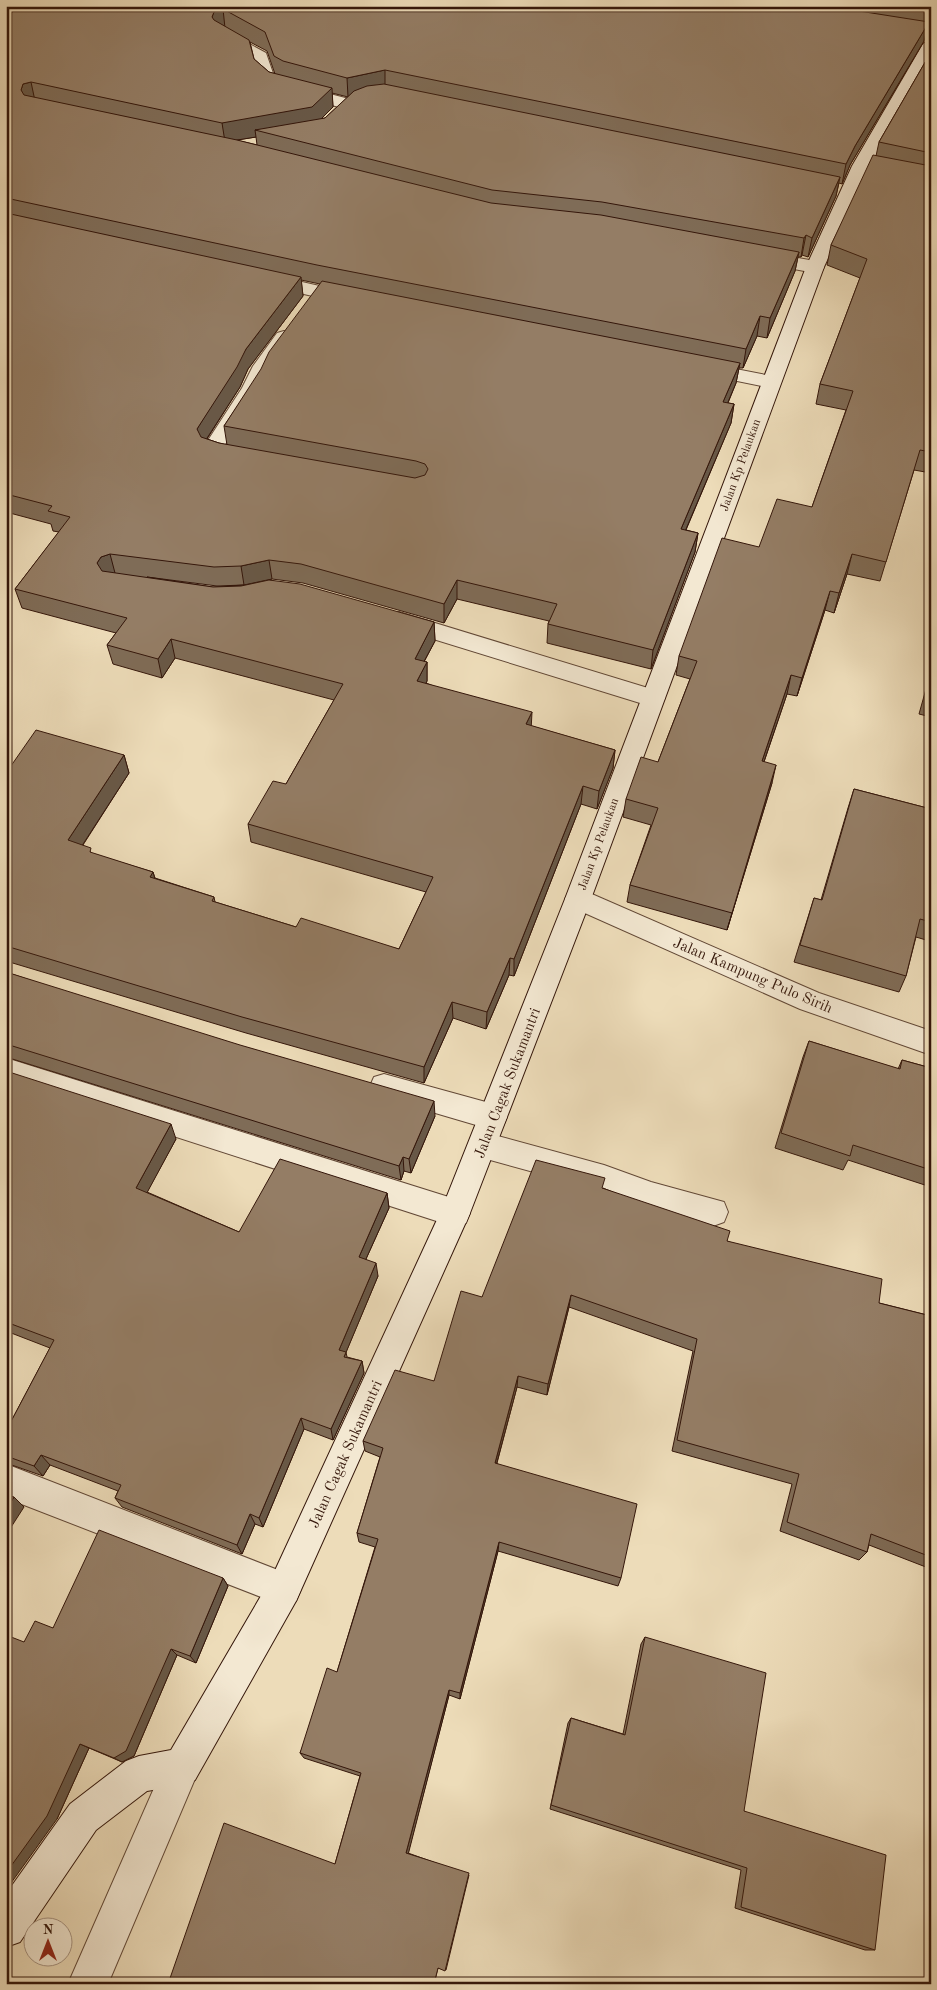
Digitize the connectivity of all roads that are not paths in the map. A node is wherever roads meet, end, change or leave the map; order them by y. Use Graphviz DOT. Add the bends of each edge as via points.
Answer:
graph roads {
  1 [pos="224,35"];
  2 [pos="928,37"];
  3 [pos="334,118"];
  4 [pos="742,254"];
  5 [pos="815,267"];
  6 [pos="251,276"];
  7 [pos="366,302"];
  8 [pos="307,307"];
  9 [pos="684,365"];
  10 [pos="771,382"];
  11 [pos="262,461"];
  12 [pos="375,613"];
  13 [pos="653,698"];
  14 [pos="578,899"];
  15 [pos="931,1043"];
  16 [pos="6,1070"];
  17 [pos="360,1079"];
  18 [pos="488,1131"];
  19 [pos="713,1212"];
  20 [pos="455,1213"];
  21 [pos="6,1481"];
  22 [pos="284,1589"];
  23 [pos="182,1766"];
  24 [pos="6,1928"];
  25 [pos="88,1984"];
  1 -- 3 [label="street" via="260,56 266,78 278,86 354,101"];
  2 -- 5 [label="street, Jalan Kp Pelaukan" via="869,167 840,190"];
  4 -- 5 [label="street"];
  5 -- 10 [label="street, Jalan Kp Pelaukan"];
  6 -- 8 [label="street"];
  7 -- 8 [label="street"];
  8 -- 11 [label="street" via="260,370 213,448 223,454"];
  9 -- 10 [label="street"];
  10 -- 13 [label="street, Jalan Kp Pelaukan"];
  12 -- 13 [label="street"];
  13 -- 14 [label="street, Jalan Kp Pelaukan"];
  14 -- 15 [label="street, Jalan Kampung Pulo Sirih" via="810,1001"];
  14 -- 18 [label="street, Jalan Cagak Sukamantri"];
  16 -- 20 [label="street"];
  17 -- 18 [label="street"];
  18 -- 19 [label="street" via="650,1196"];
  18 -- 20 [label="street, Jalan Cagak Sukamantri"];
  20 -- 22 [label="street, Jalan Cagak Sukamantri"];
  21 -- 22 [label="street"];
  22 -- 23 [label="street, Jalan Cagak Sukamantri"];
  23 -- 24 [label="street" via="139,1774 83,1817"];
  23 -- 25 [label="street, Jalan Cagak Sukamantri"];
}
